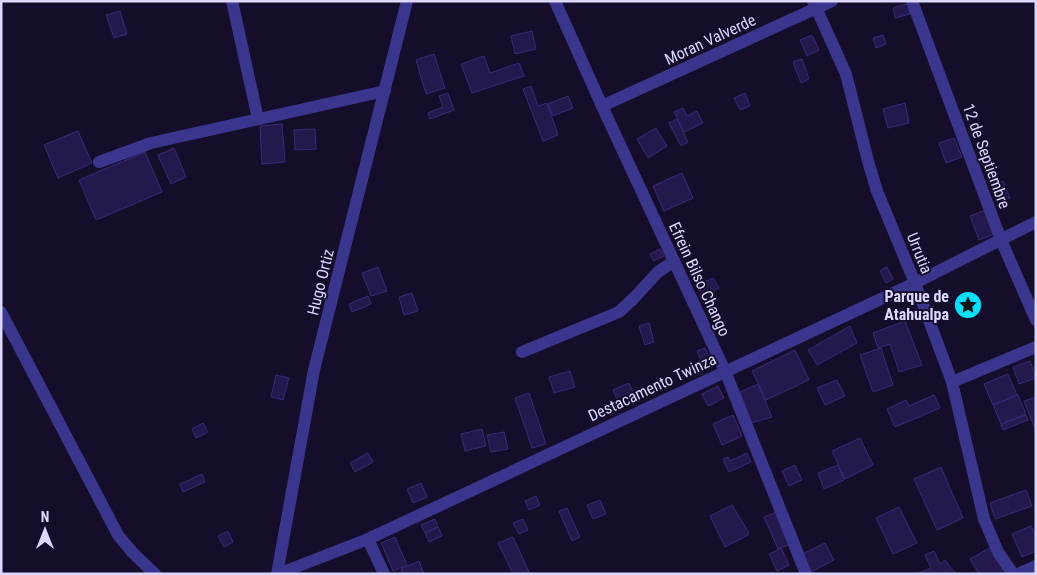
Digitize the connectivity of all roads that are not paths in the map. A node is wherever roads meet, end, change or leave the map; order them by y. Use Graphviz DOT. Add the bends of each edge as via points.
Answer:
graph roads {
  1 [pos="232,1"];
  2 [pos="408,1"];
  3 [pos="555,1"];
  4 [pos="832,1"];
  5 [pos="912,1"];
  6 [pos="814,5"];
  7 [pos="385,91"];
  8 [pos="602,106"];
  9 [pos="258,119"];
  10 [pos="99,162"];
  11 [pos="1036,222"];
  12 [pos="1000,240"];
  13 [pos="674,261"];
  14 [pos="915,283"];
  15 [pos="1,312"];
  16 [pos="1036,320"];
  17 [pos="1036,347"];
  18 [pos="522,352"];
  19 [pos="725,371"];
  20 [pos="952,382"];
  21 [pos="368,539"];
  22 [pos="1036,566"];
  23 [pos="155,574"];
  24 [pos="278,574"];
  25 [pos="384,574"];
  26 [pos="806,574"];
  27 [pos="1013,574"];
  28 [pos="1018,574"];
  1 -- 9 [label="street"];
  2 -- 7 [label="street, Hugo Ortiz"];
  3 -- 8 [label="street, Efrein Bilso Chango"];
  4 -- 6 [label="street, Moran Valverde"];
  5 -- 12 [label="street, 12 de Septiembre"];
  6 -- 8 [label="street, Moran Valverde"];
  6 -- 14 [label="street, Urrutia" via="846,74 875,184"];
  7 -- 9 [label="street"];
  7 -- 24 [label="street, Hugo Ortiz" via="314,370"];
  8 -- 13 [label="street, Efrein Bilso Chango"];
  9 -- 10 [label="street" via="151,143"];
  11 -- 12 [label="street, Destacamento Twinza"];
  12 -- 14 [label="street, Destacamento Twinza"];
  12 -- 16 [label="street, 12 de Septiembre"];
  13 -- 18 [label="street" via="658,272 619,312"];
  13 -- 19 [label="street, Efrein Bilso Chango"];
  14 -- 19 [label="street, Destacamento Twinza"];
  14 -- 20 [label="street, Urrutia"];
  15 -- 23 [label="street" via="118,535"];
  17 -- 20 [label="street"];
  19 -- 21 [label="street, Destacamento Twinza"];
  19 -- 26 [label="street, Efrein Bilso Chango"];
  20 -- 27 [label="street, Urrutia" via="984,519 998,552"];
  21 -- 24 [label="street, Destacamento Twinza"];
  21 -- 25 [label="street"];
  22 -- 28 [label="street"];
}
